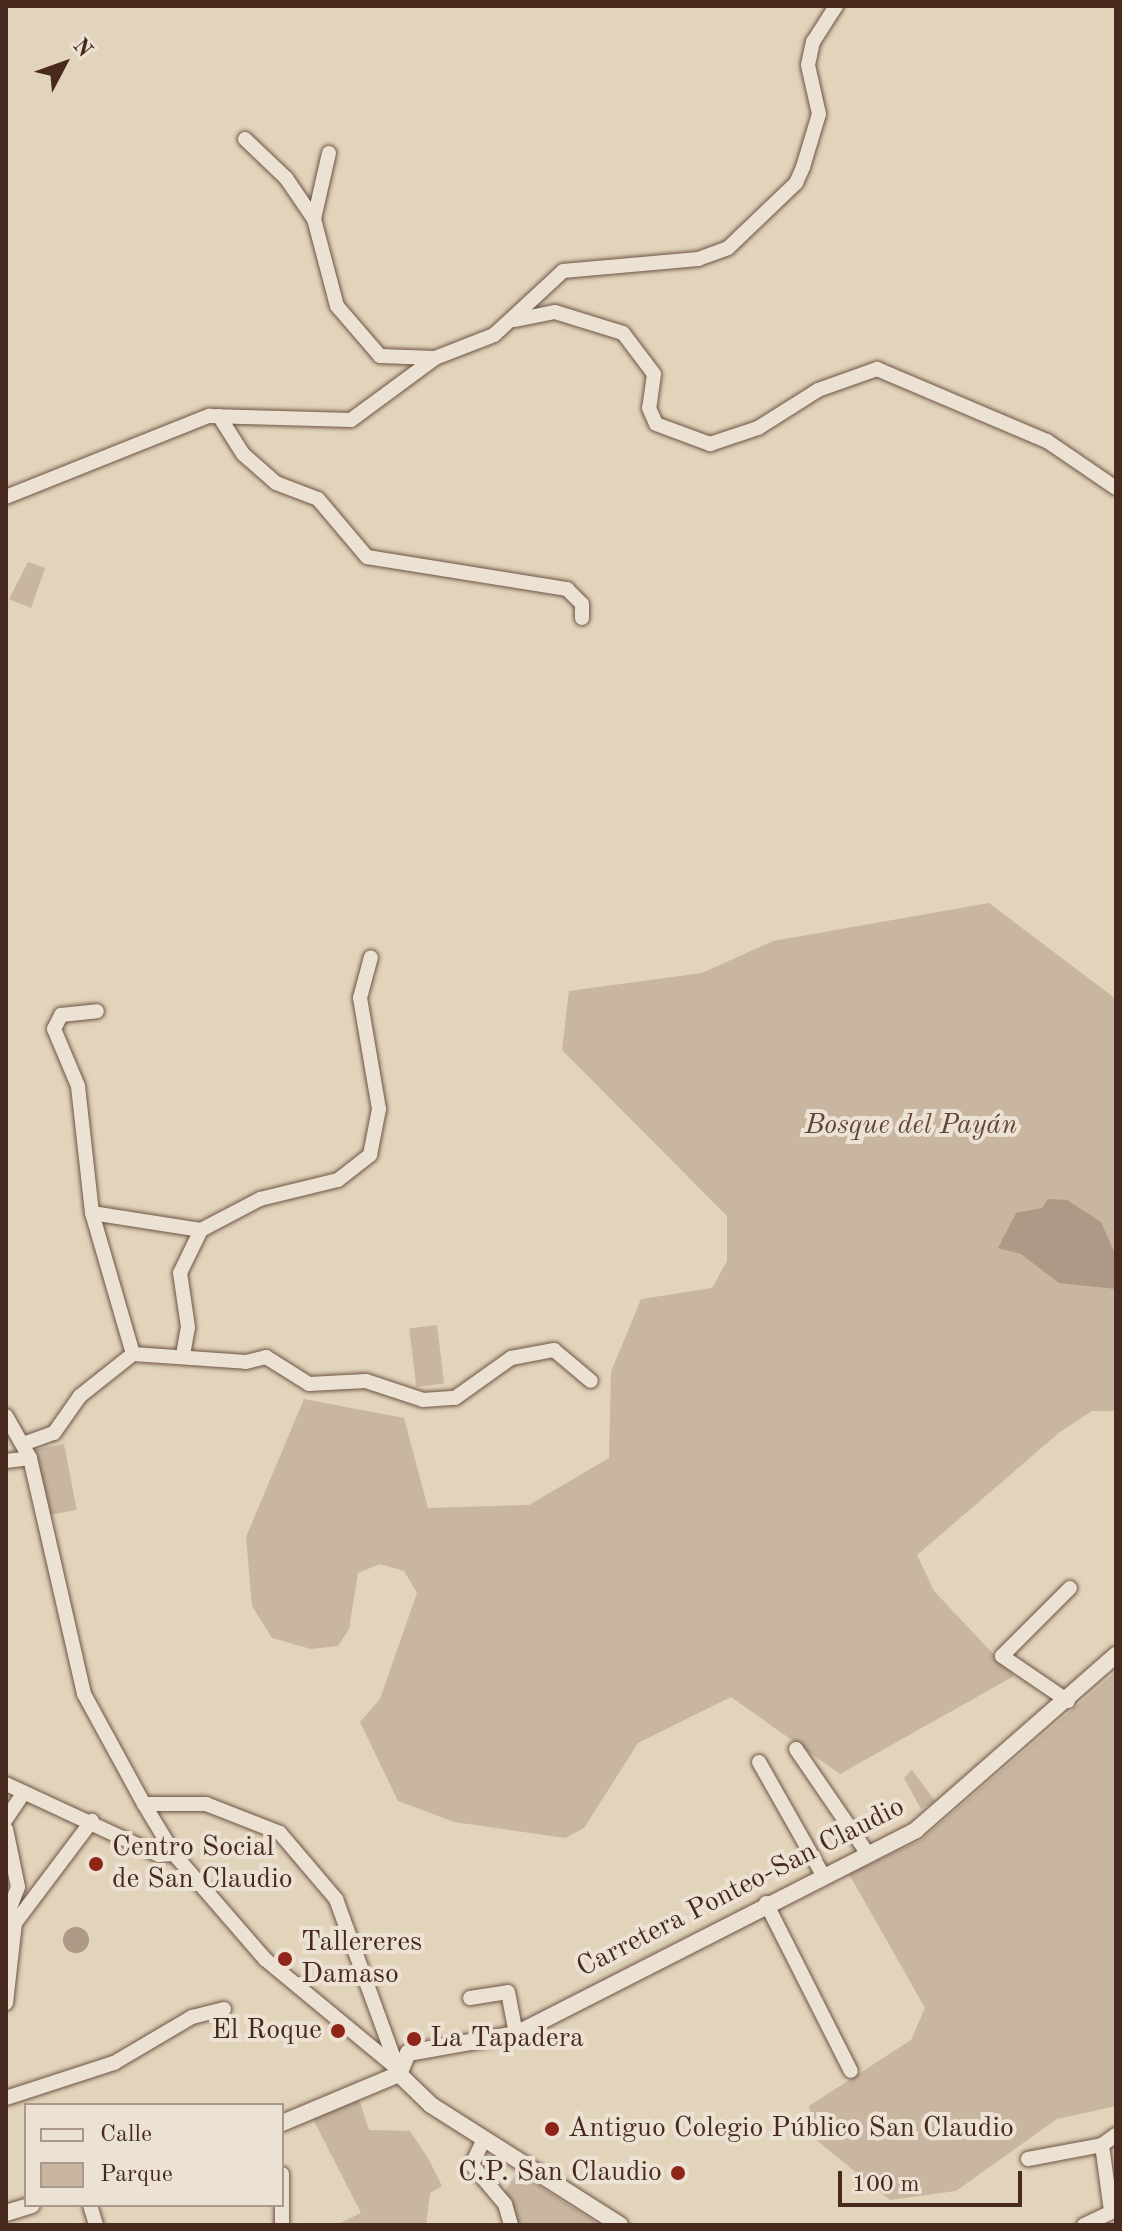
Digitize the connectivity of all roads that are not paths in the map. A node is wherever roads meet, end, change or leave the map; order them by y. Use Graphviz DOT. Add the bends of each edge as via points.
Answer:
graph roads {
  1 [pos="836,6"];
  2 [pos="245,139"];
  3 [pos="329,153"];
  4 [pos="314,219"];
  5 [pos="511,322"];
  6 [pos="435,358"];
  7 [pos="219,416"];
  8 [pos="1116,488"];
  9 [pos="6,497"];
  10 [pos="582,618"];
  11 [pos="371,957"];
  12 [pos="97,1011"];
  13 [pos="92,1213"];
  14 [pos="201,1230"];
  15 [pos="133,1354"];
  16 [pos="183,1355"];
  17 [pos="591,1381"];
  18 [pos="6,1416"];
  19 [pos="23,1444"];
  20 [pos="30,1458"];
  21 [pos="6,1461"];
  22 [pos="1070,1588"];
  23 [pos="1116,1655"];
  24 [pos="1068,1701"];
  25 [pos="796,1749"];
  26 [pos="759,1762"];
  27 [pos="6,1784"];
  28 [pos="24,1792"];
  29 [pos="6,1796"];
  30 [pos="144,1804"];
  31 [pos="6,1819"];
  32 [pos="92,1821"];
  33 [pos="6,1829"];
  34 [pos="174,1854"];
  35 [pos="868,1854"];
  36 [pos="824,1877"];
  37 [pos="766,1903"];
  38 [pos="6,1918"];
  39 [pos="6,1928"];
  40 [pos="8,1947"];
  41 [pos="470,1998"];
  42 [pos="6,2003"];
  43 [pos="224,2009"];
  44 [pos="516,2034"];
  45 [pos="399,2071"];
  46 [pos="851,2071"];
  47 [pos="6,2098"];
  48 [pos="284,2122"];
  49 [pos="1116,2135"];
  50 [pos="483,2141"];
  51 [pos="1102,2145"];
  52 [pos="1028,2159"];
  53 [pos="26,2207"];
  54 [pos="1114,2210"];
  55 [pos="6,2213"];
  56 [pos="511,2225"];
  57 [pos="620,2225"];
  58 [pos="1084,2225"];
  1 -- 5 [label="street" via="813,42 808,65 819,114 796,183 716,255 563,271 545,280"];
  2 -- 4 [label="street" via="286,178"];
  3 -- 4 [label="street"];
  4 -- 6 [label="street" via="330,294 375,352 391,359"];
  5 -- 6 [label="street"];
  5 -- 8 [label="street" via="555,312 623,333 654,374 649,408 656,424 710,444 758,428 818,390 877,369 1047,441"];
  6 -- 7 [label="street" via="351,420"];
  7 -- 9 [label="street" via="171,428"];
  7 -- 10 [label="street" via="252,463 276,483 318,499 367,557 567,589 582,604"];
  11 -- 14 [label="street" via="360,998 379,1109 370,1155 338,1180 260,1199"];
  12 -- 13 [label="street" via="61,1015 54,1029 78,1086"];
  13 -- 14 [label="street"];
  13 -- 15 [label="street"];
  14 -- 16 [label="street" via="180,1273 188,1327"];
  15 -- 16 [label="street"];
  15 -- 19 [label="street" via="80,1396 54,1433"];
  16 -- 17 [label="street" via="246,1362 266,1357 309,1384 366,1381 423,1400 455,1398 511,1358 535,1350 554,1350"];
  18 -- 19 [label="street"];
  19 -- 20 [label="street"];
  20 -- 21 [label="street"];
  20 -- 30 [label="street" via="84,1694"];
  22 -- 24 [label="street" via="1002,1656"];
  23 -- 24 [label="street, Carretera Ponteo-San Claudio"];
  24 -- 35 [label="street, Carretera Ponteo-San Claudio" via="916,1830"];
  25 -- 35 [label="street"];
  26 -- 36 [label="street"];
  27 -- 28 [label="street"];
  28 -- 29 [label="street"];
  28 -- 31 [label="street"];
  28 -- 32 [label="street"];
  30 -- 34 [label="street"];
  30 -- 45 [label="street" via="206,1804 280,1833 336,1899"];
  32 -- 34 [label="street" via="159,1855"];
  32 -- 40 [label="street" via="15,1923"];
  33 -- 38 [label="street" via="18,1887"];
  34 -- 45 [label="street" via="265,1959"];
  35 -- 36 [label="street, Carretera Ponteo-San Claudio"];
  36 -- 37 [label="street, Carretera Ponteo-San Claudio"];
  37 -- 44 [label="street, Carretera Ponteo-San Claudio"];
  37 -- 46 [label="street"];
  39 -- 40 [label="street"];
  40 -- 42 [label="street" via="13,1981"];
  41 -- 44 [label="street" via="508,1992"];
  43 -- 47 [label="street" via="192,2017 114,2063"];
  44 -- 45 [label="street, Carretera Ponteo-San Claudio" via="408,2053"];
  45 -- 48 [label="street"];
  45 -- 50 [label="street"];
  49 -- 51 [label="street"];
  50 -- 56 [label="street" via="472,2165 505,2204"];
  50 -- 57 [label="street"];
  51 -- 52 [label="street"];
  51 -- 54 [label="street"];
  53 -- 55 [label="street"];
  54 -- 58 [label="street"];
}
